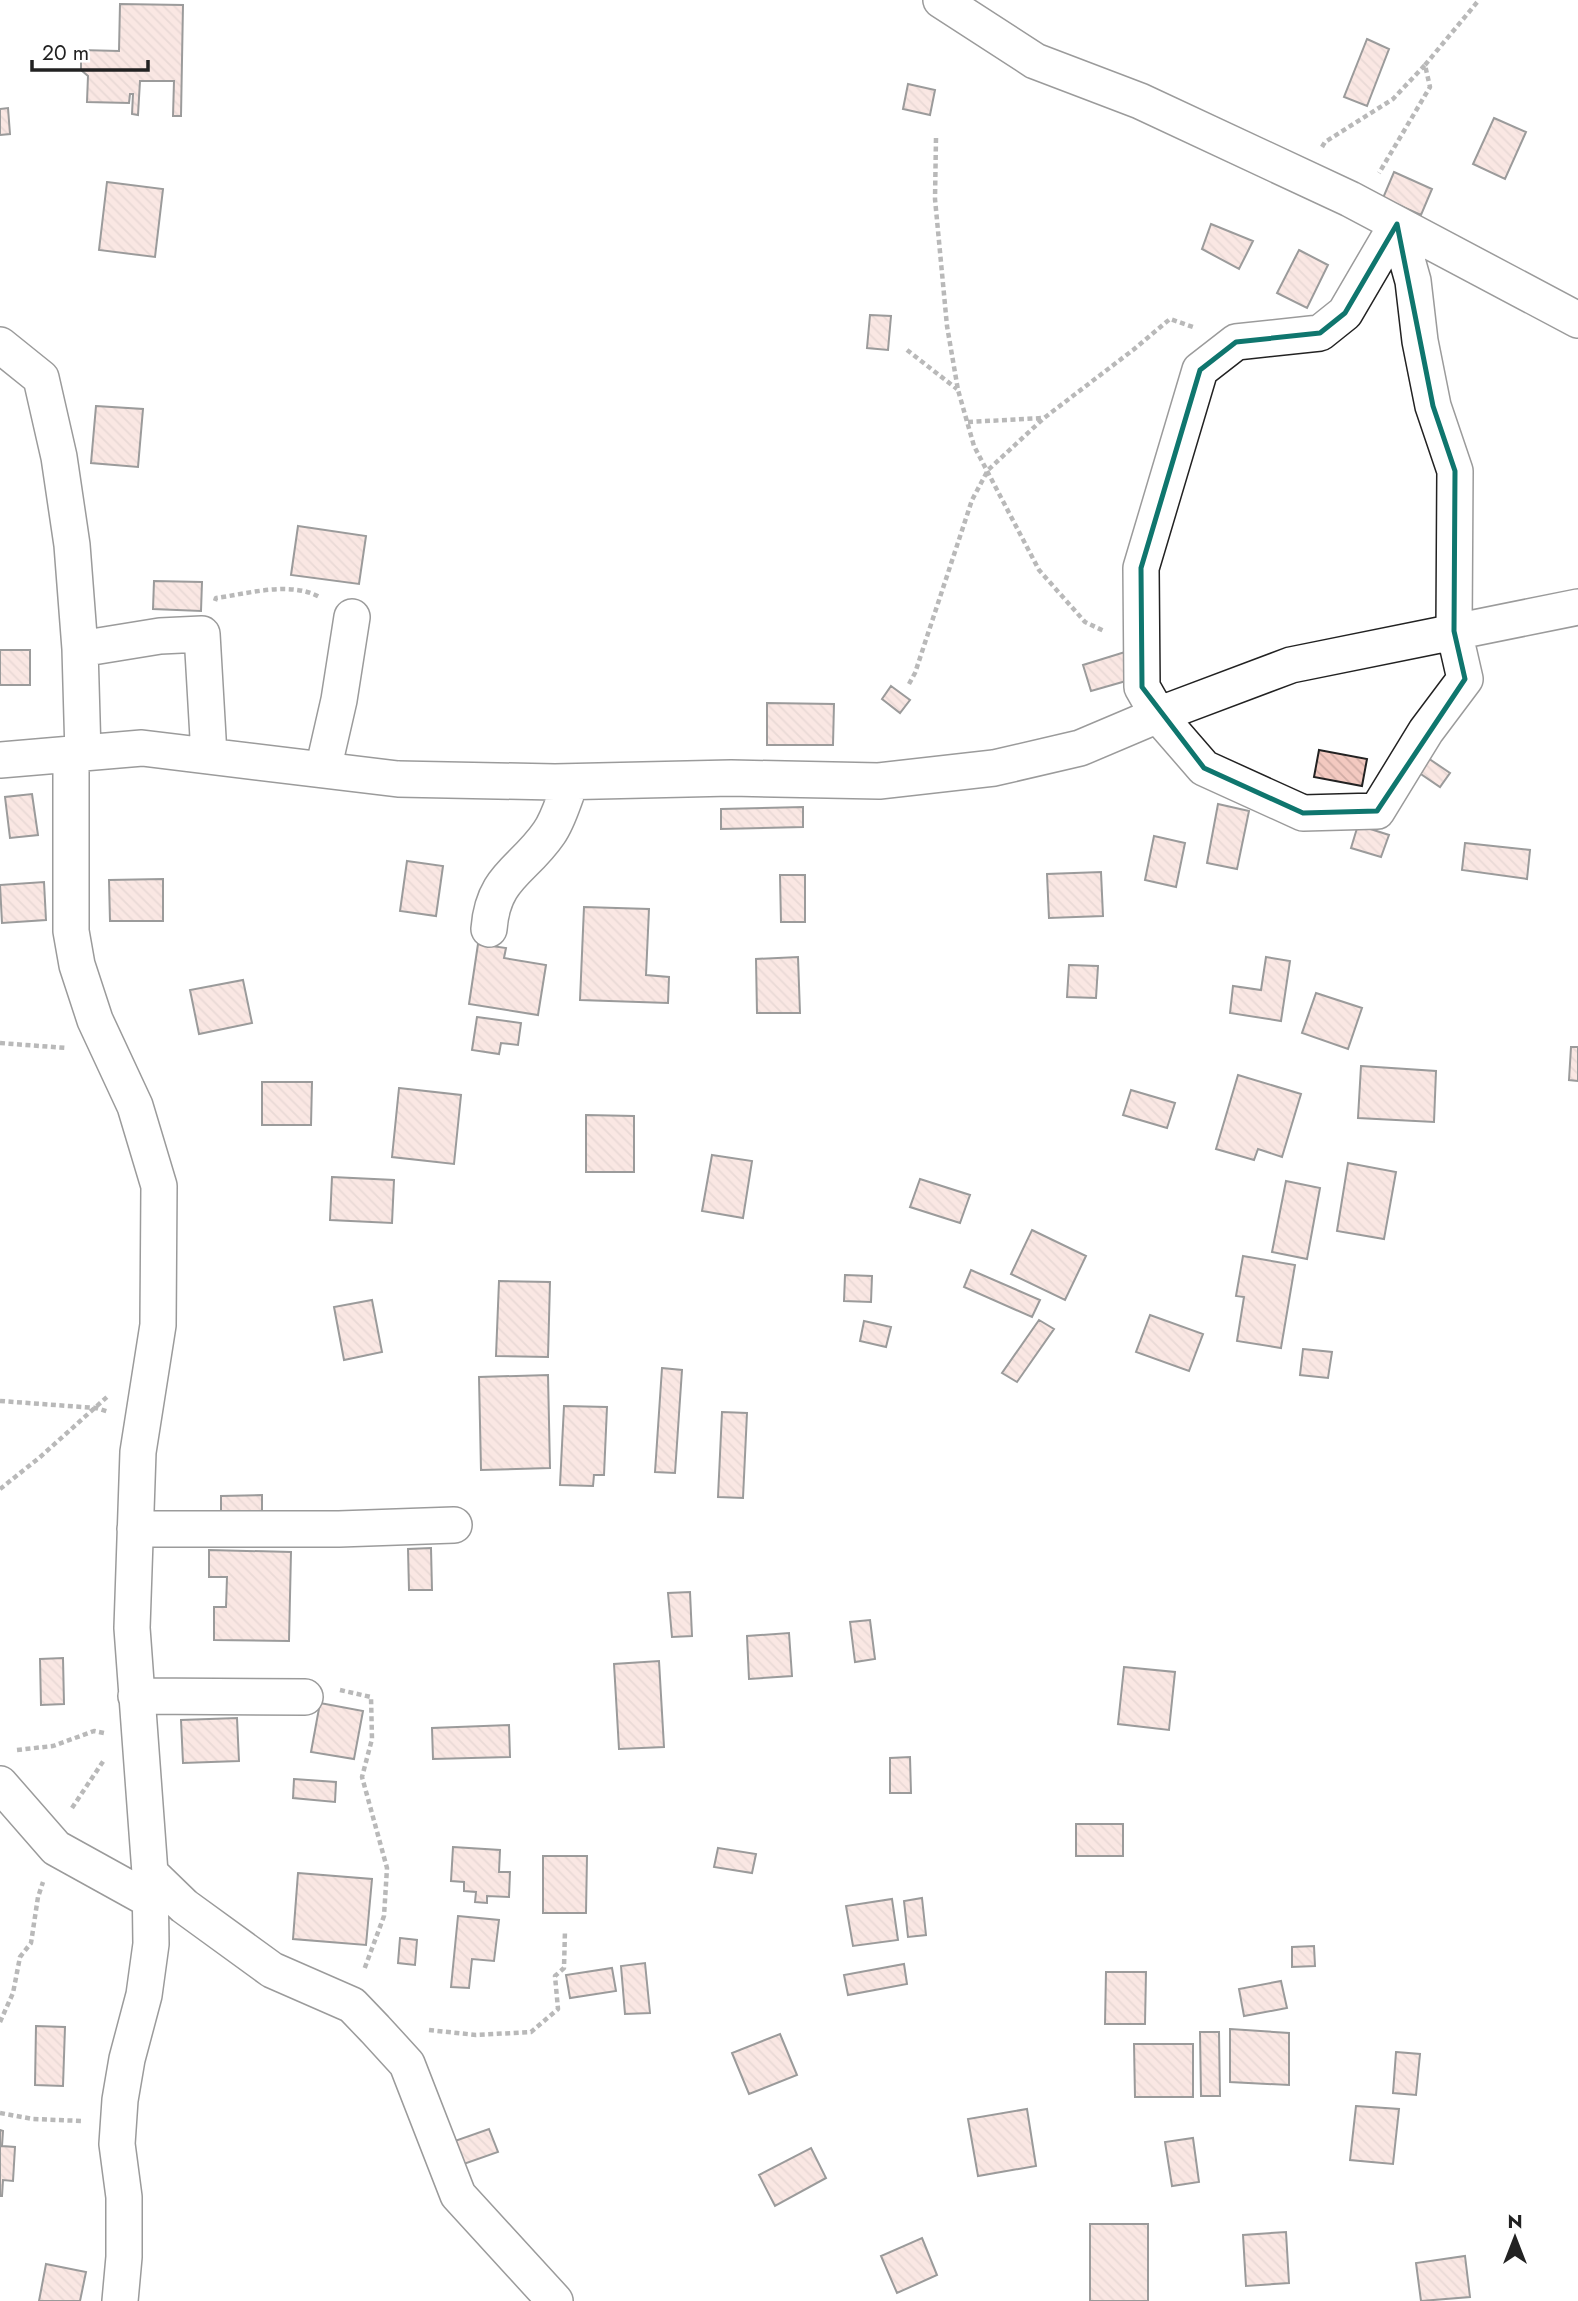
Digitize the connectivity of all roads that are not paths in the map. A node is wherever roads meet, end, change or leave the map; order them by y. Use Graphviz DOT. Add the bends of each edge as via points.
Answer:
graph roads {
  1 [pos="941,0"];
  2 [pos="1398,224"];
  3 [pos="1578,320"];
  4 [pos="0,345"];
  5 [pos="1578,607"];
  6 [pos="352,617"];
  7 [pos="1454,631"];
  8 [pos="80,649"];
  9 [pos="1158,715"];
  10 [pos="77,754"];
  11 [pos="209,755"];
  12 [pos="0,760"];
  13 [pos="323,770"];
  14 [pos="571,782"];
  15 [pos="489,929"];
  16 [pos="454,1525"];
  17 [pos="135,1529"];
  18 [pos="136,1696"];
  19 [pos="304,1697"];
  20 [pos="4,1769"];
  21 [pos="150,1887"];
  22 [pos="120,2301"];
  23 [pos="555,2301"];
  1 -- 2 [label="street" via="1035,61 1140,101"];
  2 -- 3 [label="street"];
  2 -- 7 [label="street" via="1413,281 1433,405 1455,471"];
  2 -- 9 [label="street" via="1345,313 1320,333 1236,342 1200,370 1141,568 1142,687"];
  4 -- 8 [label="street" via="41,378 72,545"];
  5 -- 7 [label="street"];
  6 -- 13 [label="street"];
  7 -- 9 [label="street" via="1291,665"];
  7 -- 9 [label="street" via="1465,679 1426,731 1377,811 1303,813 1244,788 1204,768"];
  8 -- 10 [label="street"];
  8 -- 11 [label="street" via="202,634"];
  9 -- 14 [label="street" via="1080,748 994,768 879,780"];
  10 -- 11 [label="street" via="142,748"];
  10 -- 12 [label="street"];
  10 -- 17 [label="street" via="71,930 96,1020 135,1105 159,1186 158,1325 138,1452"];
  11 -- 13 [label="street"];
  13 -- 14 [label="street" via="398,779"];
  14 -- 15 [label="street" via="550,832 506,879 491,908"];
  16 -- 17 [label="street"];
  17 -- 18 [label="street" via="132,1628"];
  18 -- 19 [label="street"];
  18 -- 21 [label="street"];
  20 -- 21 [label="street" via="56,1848"];
  21 -- 22 [label="street" via="146,1982 120,2100 117,2144 124,2197"];
  21 -- 23 [label="street" via="272,1970 364,2017 407,2064 457,2195"];
}
